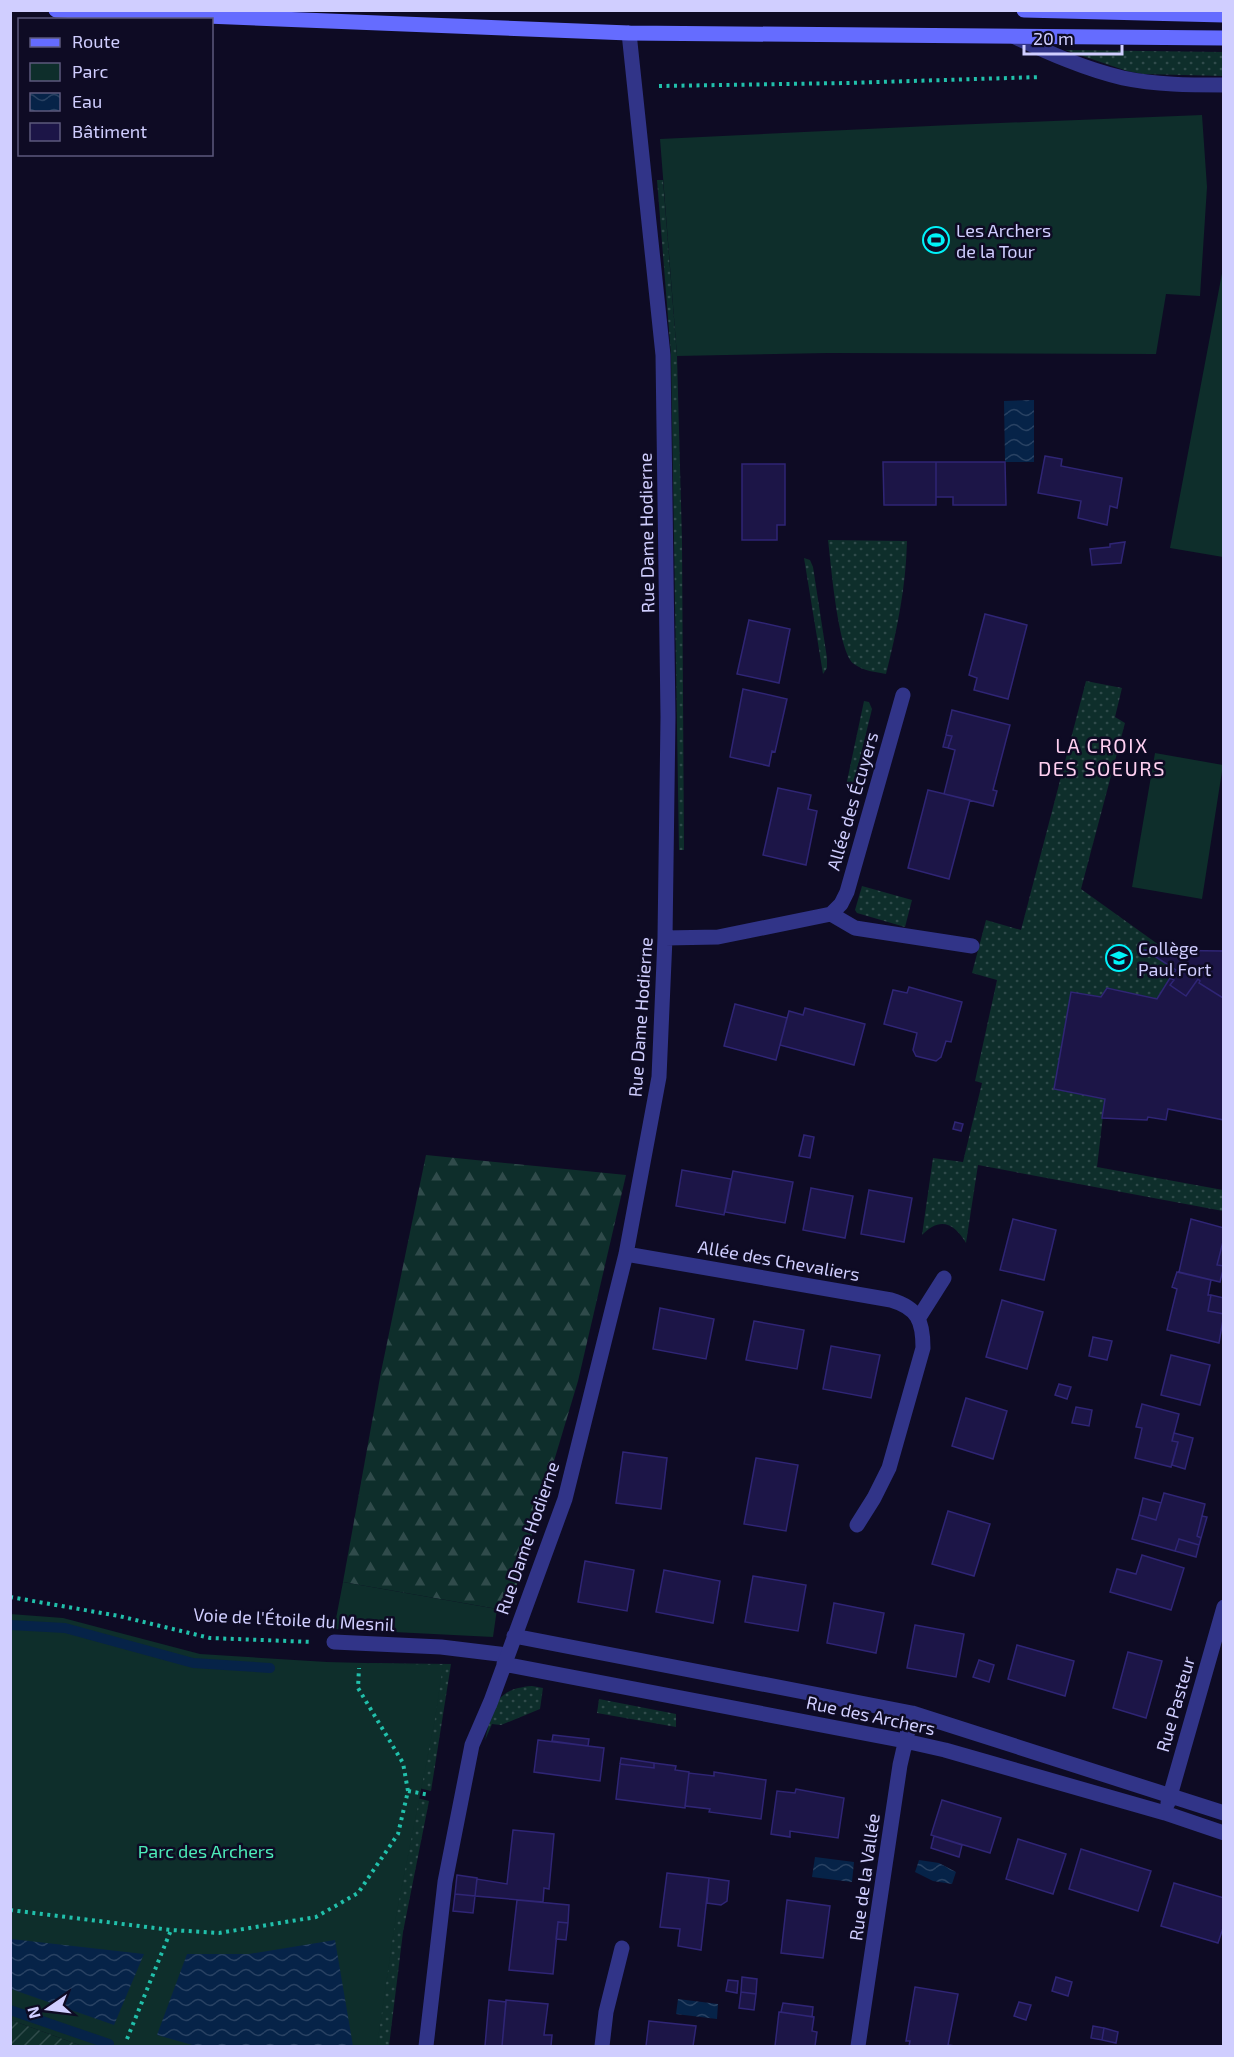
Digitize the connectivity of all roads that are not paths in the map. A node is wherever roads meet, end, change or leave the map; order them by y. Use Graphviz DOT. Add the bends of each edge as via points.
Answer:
graph roads {
  1 [pos="56,10"];
  2 [pos="1024,10"];
  3 [pos="1224,15"];
  4 [pos="628,33"];
  5 [pos="1015,37"];
  6 [pos="1224,38"];
  7 [pos="1224,86"];
  8 [pos="903,695"];
  9 [pos="831,914"];
  10 [pos="665,938"];
  11 [pos="972,946"];
  12 [pos="626,1254"];
  13 [pos="944,1278"];
  14 [pos="918,1319"];
  15 [pos="857,1525"];
  16 [pos="1224,1607"];
  17 [pos="514,1636"];
  18 [pos="334,1642"];
  19 [pos="505,1659"];
  20 [pos="912,1713"];
  21 [pos="905,1741"];
  22 [pos="1170,1795"];
  23 [pos="1165,1813"];
  24 [pos="1224,1813"];
  25 [pos="1224,1833"];
  26 [pos="622,1948"];
  27 [pos="426,2046"];
  28 [pos="603,2046"];
  29 [pos="858,2046"];
  1 -- 4 [label="main road"];
  2 -- 3 [label="main road"];
  4 -- 5 [label="main road"];
  4 -- 10 [label="street, Rue Dame Hodierne" via="663,355 668,717"];
  5 -- 6 [label="main road"];
  5 -- 7 [label="street" via="1054,56 1122,78"];
  8 -- 9 [label="street, Allée des Écuyers" via="847,892"];
  9 -- 10 [label="street" via="718,937"];
  9 -- 11 [label="street" via="855,928"];
  10 -- 12 [label="street, Rue Dame Hodierne" via="658,1077"];
  12 -- 14 [label="street, Allée des Chevaliers" via="891,1300 907,1304"];
  12 -- 17 [label="street, Rue Dame Hodierne" via="565,1499"];
  13 -- 14 [label="street"];
  14 -- 15 [label="street" via="923,1348 892,1457"];
  16 -- 22 [label="street, Rue Pasteur"];
  17 -- 19 [label="street, Rue Dame Hodierne"];
  17 -- 20 [label="street, Rue des Archers"];
  18 -- 19 [label="street, Voie de l'Étoile du Mesnil" via="441,1647"];
  19 -- 21 [label="street, Rue des Archers"];
  19 -- 27 [label="street, Rue Dame Hodierne" via="472,1745 445,1882"];
  20 -- 21 [label="street, Rue de la Vallée"];
  20 -- 22 [label="street, Rue des Archers"];
  21 -- 23 [label="street, Rue des Archers"];
  21 -- 29 [label="street, Rue de la Vallée"];
  22 -- 23 [label="street, Rue Pasteur"];
  22 -- 24 [label="street, Rue des Archers"];
  23 -- 25 [label="street, Rue des Archers"];
  26 -- 28 [label="street" via="606,2012"];
}
